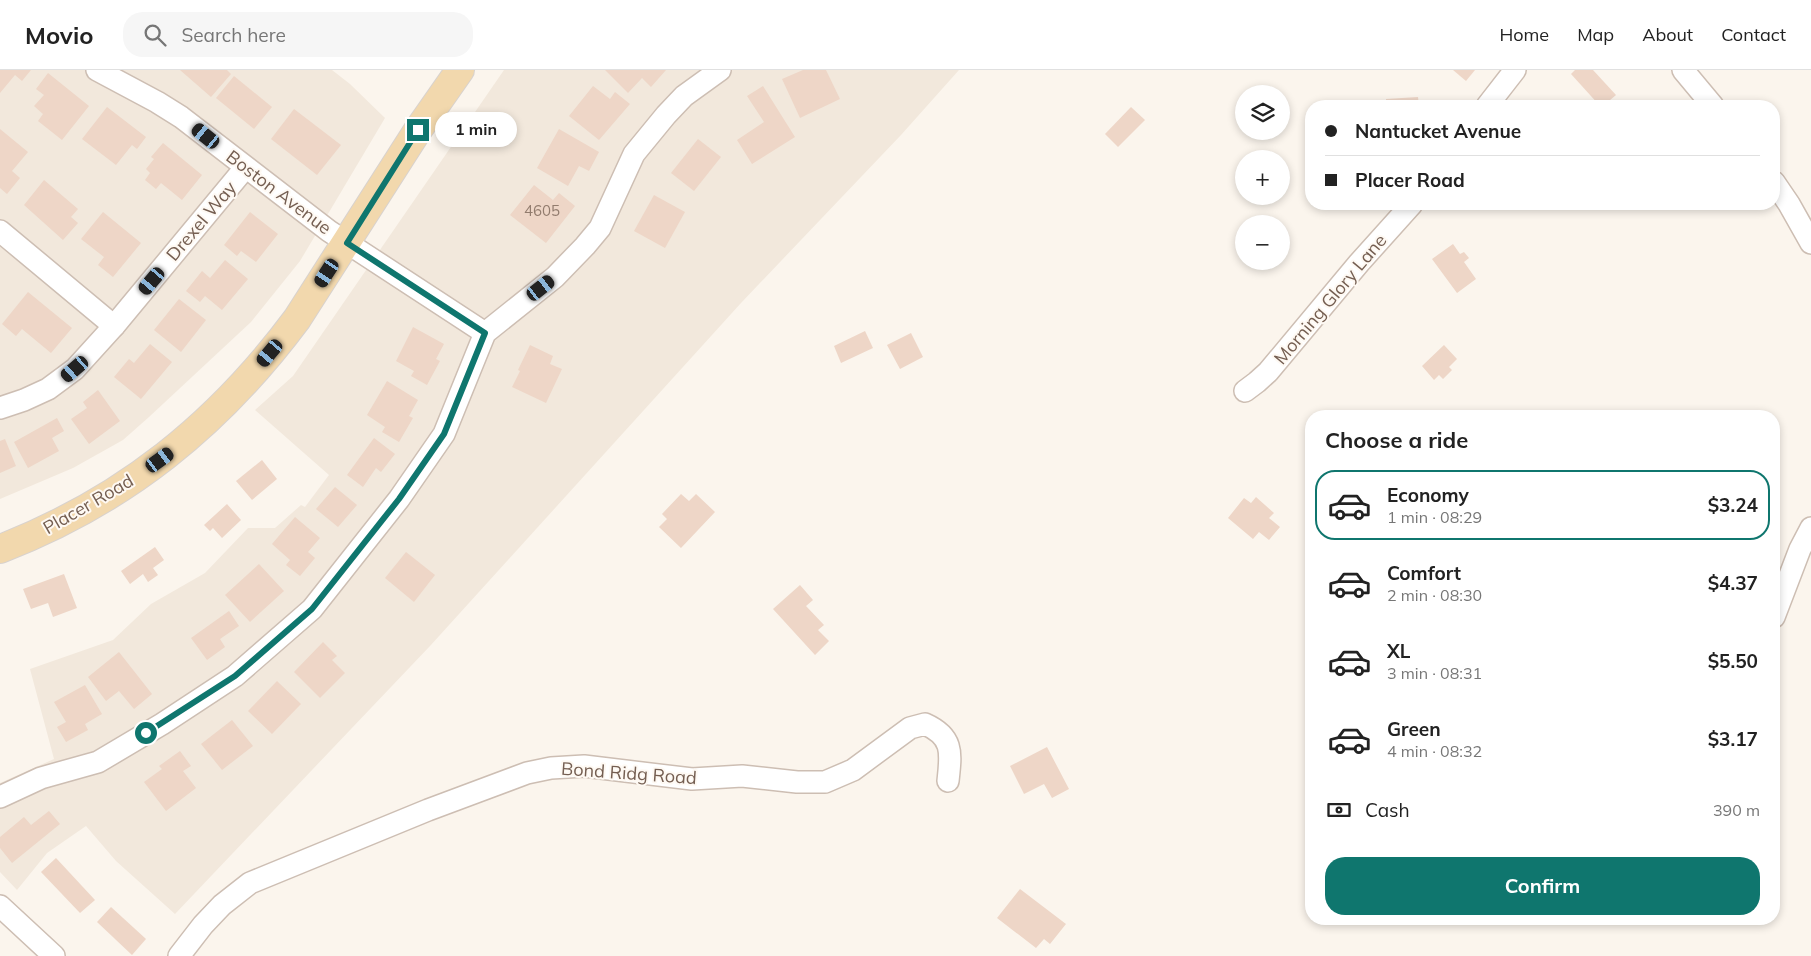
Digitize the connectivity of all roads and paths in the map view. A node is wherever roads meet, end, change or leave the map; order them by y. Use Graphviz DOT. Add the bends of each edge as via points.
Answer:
graph roads {
  1 [pos="97,70"];
  2 [pos="460,70"];
  3 [pos="720,70"];
  4 [pos="1515,70"];
  5 [pos="1683,70"];
  6 [pos="1492,100"];
  7 [pos="1708,100"];
  8 [pos="245,168"];
  9 [pos="1780,192"];
  10 [pos="1407,210"];
  11 [pos="0,231"];
  12 [pos="347,243"];
  13 [pos="1811,243"];
  14 [pos="114,326"];
  15 [pos="485,333"];
  16 [pos="1245,390"];
  17 [pos="0,408"];
  18 [pos="1811,528"];
  19 [pos="0,549"];
  20 [pos="1780,601"];
  21 [pos="948,781"];
  22 [pos="0,797"];
  23 [pos="0,906"];
  24 [pos="54,956"];
  25 [pos="179,956"];
  1 -- 8 [label="street, Boston Avenue" via="181,117"];
  2 -- 12 [label="main road, Placer Road"];
  3 -- 15 [label="street" via="684,96 634,154 600,228 585,246 555,277"];
  4 -- 6 [label="street"];
  5 -- 7 [label="street"];
  8 -- 12 [label="street, Boston Avenue"];
  8 -- 14 [label="street, Drexel Way"];
  9 -- 13 [label="street"];
  10 -- 16 [label="street, Morning Glory Lane" via="1268,372"];
  11 -- 14 [label="street"];
  12 -- 15 [label="street, Boston Avenue"];
  12 -- 19 [label="main road, Placer Road" via="279,342 234,395 189,437 112,494 32,537"];
  14 -- 17 [label="street, Drexel Way" via="58,383 37,395"];
  15 -- 22 [label="street" via="444,434 399,499 312,609 235,676 162,724 98,762 40,778"];
  18 -- 20 [label="street"];
  21 -- 25 [label="street, Bond Ridg Road" via="948,746 941,733 924,724 910,728 853,770 825,782 742,776 692,779 584,766 551,768 509,779 250,883 209,918"];
  23 -- 24 [label="street"];
}
